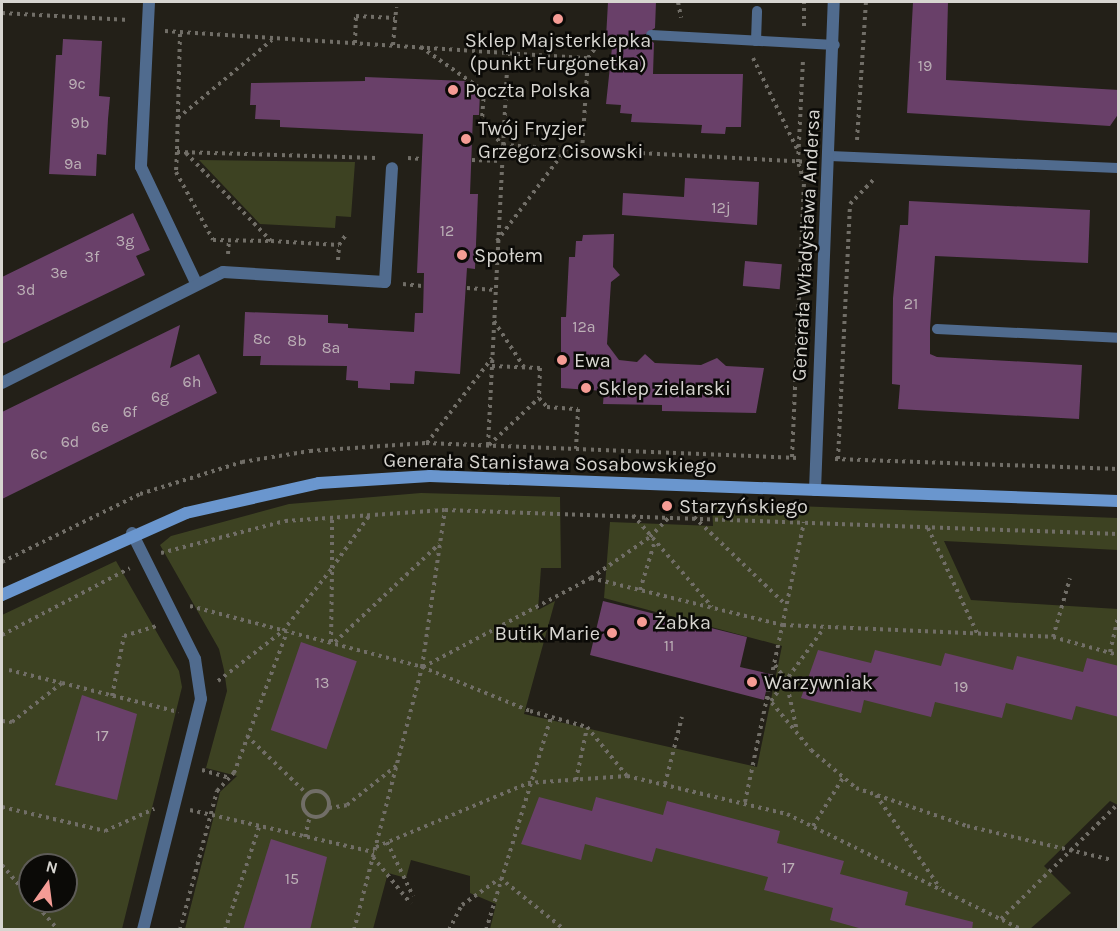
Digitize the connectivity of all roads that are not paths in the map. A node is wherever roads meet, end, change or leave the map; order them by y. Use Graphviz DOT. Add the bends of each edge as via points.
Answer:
graph roads {
  1 [pos="149,2"];
  2 [pos="834,2"];
  3 [pos="758,11"];
  4 [pos="651,35"];
  5 [pos="756,41"];
  6 [pos="835,45"];
  7 [pos="830,160"];
  8 [pos="393,168"];
  9 [pos="1119,168"];
  10 [pos="196,283"];
  11 [pos="937,329"];
  12 [pos="1119,338"];
  13 [pos="2,383"];
  14 [pos="815,490"];
  15 [pos="1119,501"];
  16 [pos="132,533"];
  17 [pos="2,595"];
  18 [pos="143,930"];
  1 -- 10 [label="street" via="141,167"];
  2 -- 6 [label="street, Generała Władysława Andersa"];
  3 -- 5 [label="lane"];
  4 -- 5 [label="lane"];
  5 -- 6 [label="lane"];
  6 -- 7 [label="street, Generała Władysława Andersa"];
  7 -- 9 [label="lane" via="856,157"];
  7 -- 14 [label="street, Generała Władysława Andersa"];
  8 -- 10 [label="street" via="385,282 223,272"];
  10 -- 13 [label="street"];
  11 -- 12 [label="lane"];
  14 -- 15 [label="street, Generała Stanisława Sosabowskiego"];
  14 -- 16 [label="street, Generała Stanisława Sosabowskiego" via="395,477 319,483 246,497"];
  16 -- 17 [label="street, Generała Stanisława Sosabowskiego"];
  16 -- 18 [label="street" via="195,659 200,694"];
}
